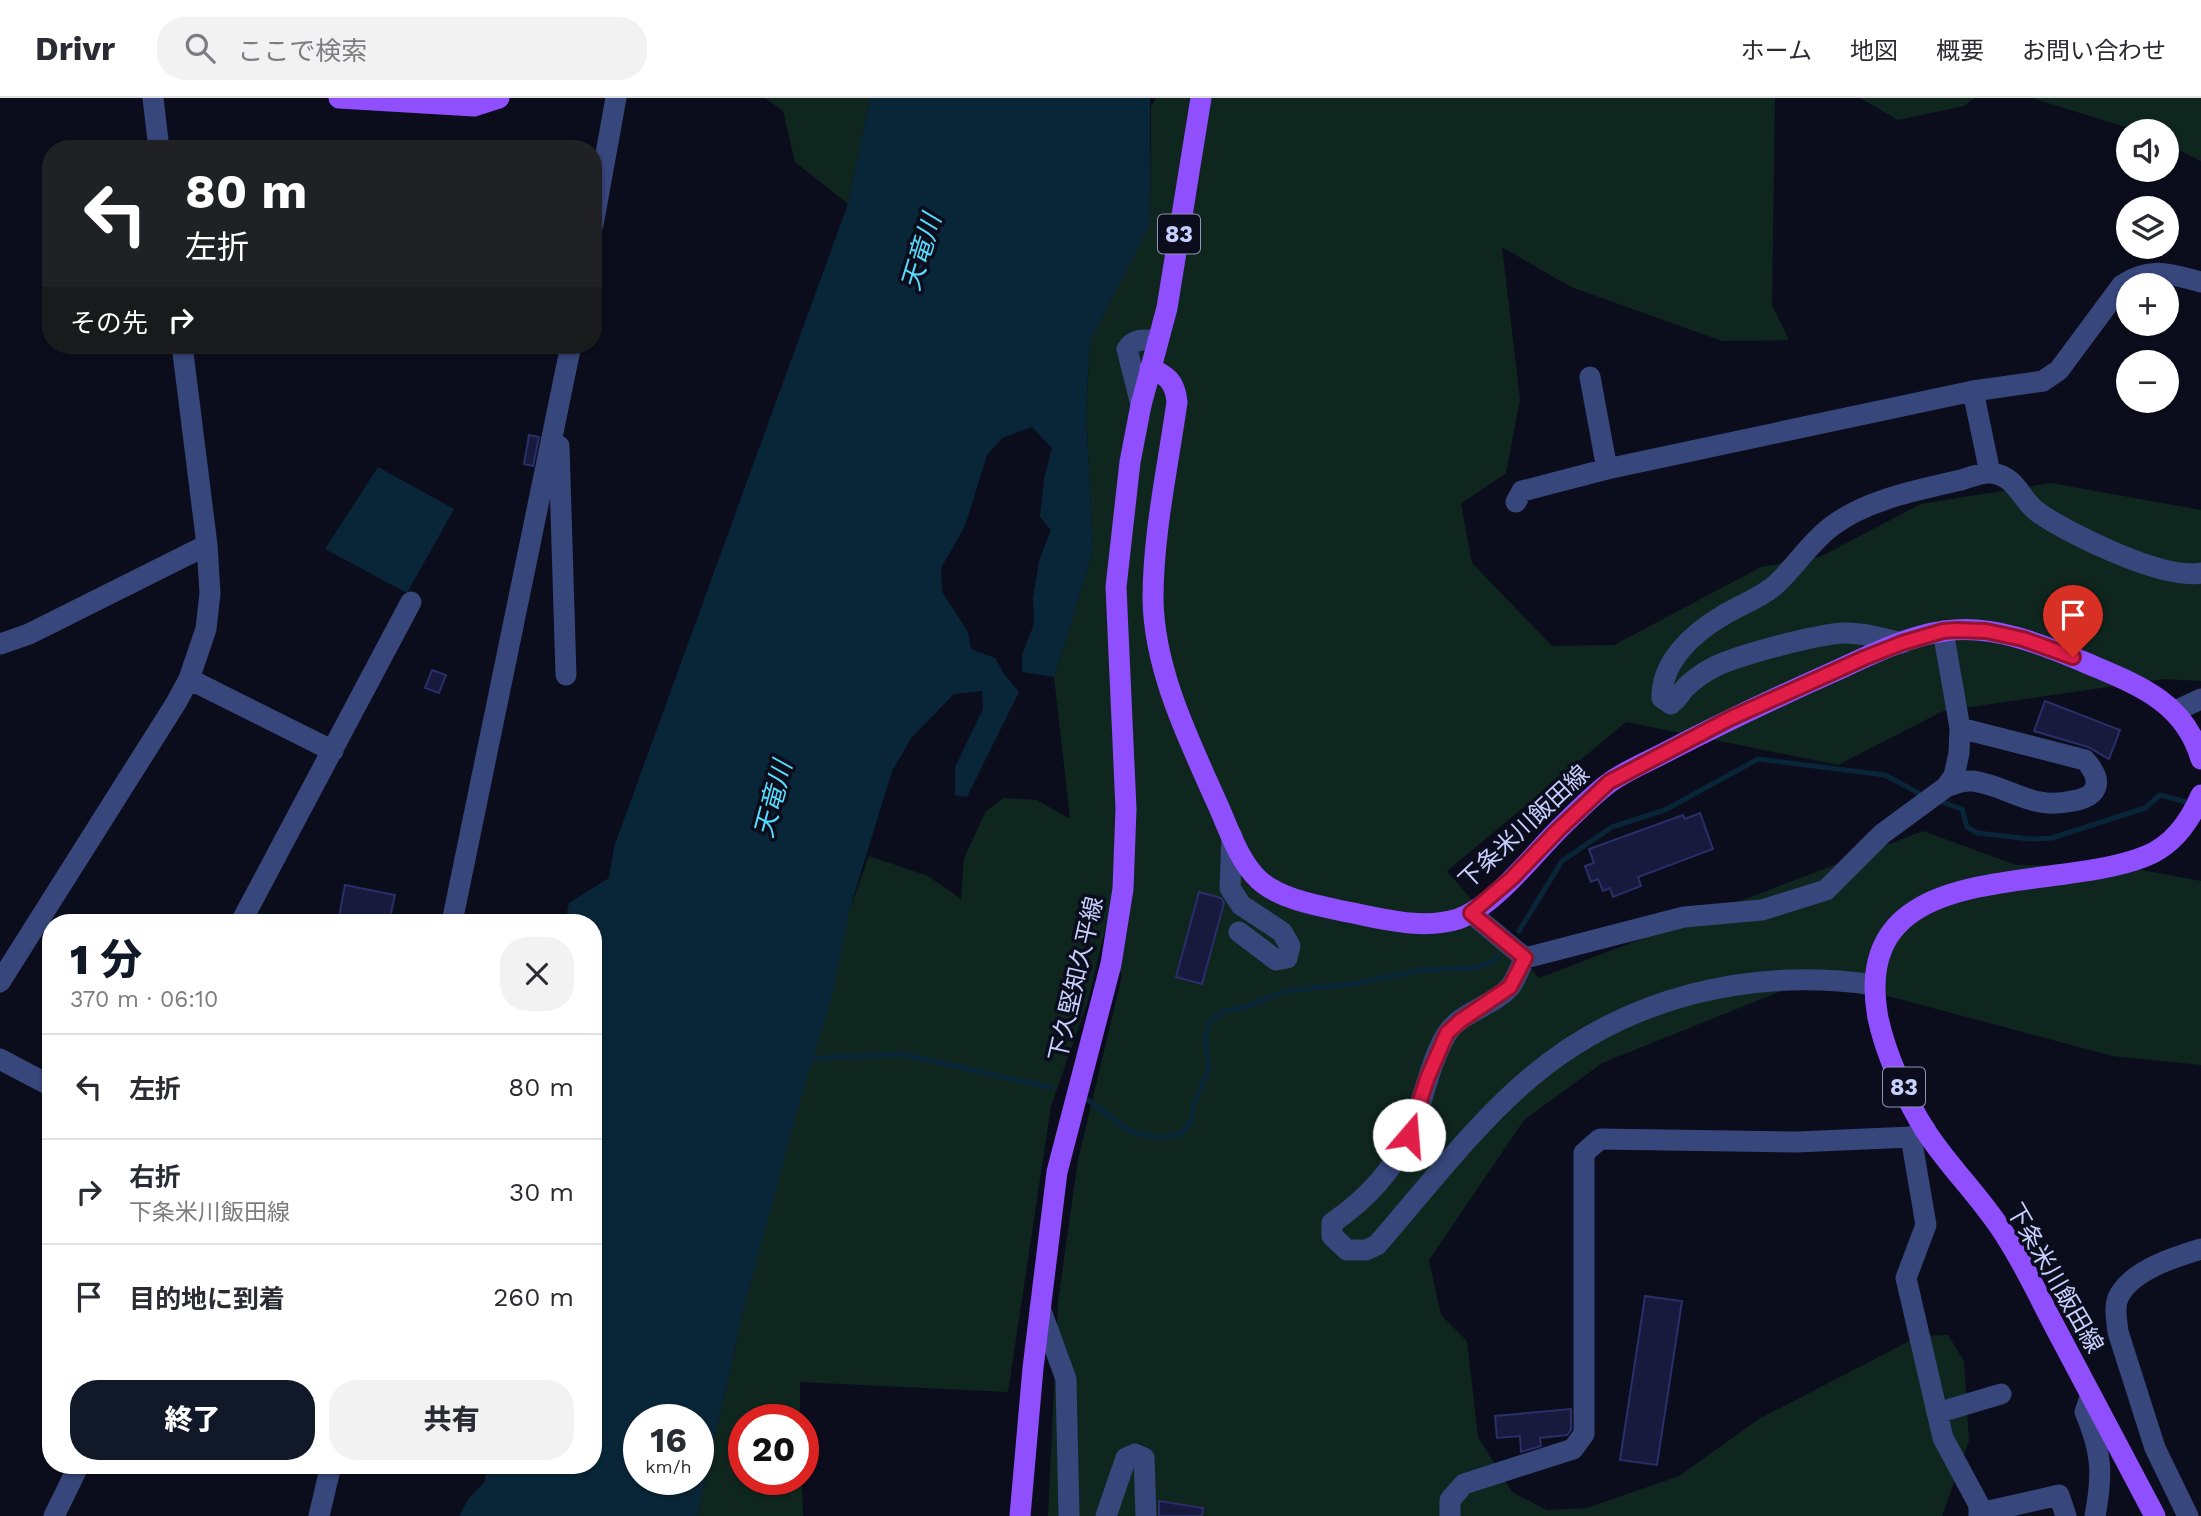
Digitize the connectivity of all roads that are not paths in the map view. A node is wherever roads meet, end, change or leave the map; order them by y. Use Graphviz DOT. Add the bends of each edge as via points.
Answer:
graph roads {
  1 [pos="153,98"];
  2 [pos="339,98"];
  3 [pos="499,98"];
  4 [pos="617,98"];
  5 [pos="1201,98"];
  6 [pos="158,140"];
  7 [pos="602,177"];
  8 [pos="2201,282"];
  9 [pos="1158,341"];
  10 [pos="184,354"];
  11 [pos="569,354"];
  12 [pos="1150,368"];
  13 [pos="1590,377"];
  14 [pos="1973,391"];
  15 [pos="1140,405"];
  16 [pos="555,431"];
  17 [pos="1607,469"];
  18 [pos="1990,473"];
  19 [pos="1516,502"];
  20 [pos="207,545"];
  21 [pos="2201,573"];
  22 [pos="411,601"];
  23 [pos="1943,631"];
  24 [pos="1902,643"];
  25 [pos="0,644"];
  26 [pos="566,675"];
  27 [pos="189,679"];
  28 [pos="2201,699"];
  29 [pos="2175,711"];
  30 [pos="1960,729"];
  31 [pos="333,751"];
  32 [pos="2201,759"];
  33 [pos="1944,789"];
  34 [pos="2197,805"];
  35 [pos="1232,836"];
  36 [pos="466,859"];
  37 [pos="459,890"];
  38 [pos="1471,913"];
  39 [pos="50,914"];
  40 [pos="245,914"];
  41 [pos="444,914"];
  42 [pos="454,914"];
  43 [pos="468,914"];
  44 [pos="42,926"];
  45 [pos="1239,932"];
  46 [pos="1525,958"];
  47 [pos="0,982"];
  48 [pos="1874,985"];
  49 [pos="0,1059"];
  50 [pos="42,1081"];
  51 [pos="1918,1133"];
  52 [pos="2201,1249"];
  53 [pos="1040,1308"];
  54 [pos="2001,1394"];
  55 [pos="2091,1395"];
  56 [pos="1937,1413"];
  57 [pos="75,1474"];
  58 [pos="329,1474"];
  59 [pos="1980,1514"];
  60 [pos="54,1516"];
  61 [pos="319,1516"];
  62 [pos="1020,1516"];
  63 [pos="1069,1516"];
  64 [pos="1106,1516"];
  65 [pos="1146,1516"];
  66 [pos="1450,1516"];
  67 [pos="2066,1516"];
  68 [pos="2095,1516"];
  69 [pos="2155,1516"];
  70 [pos="2188,1516"];
  1 -- 6 [label="street"];
  2 -- 3 [label="main road" via="474,106"];
  4 -- 7 [label="street"];
  5 -- 9 [label="main road, 83"];
  8 -- 14 [label="street" via="2161,271 2133,278 2122,285 2059,370 2043,382"];
  9 -- 12 [label="main road, 83"];
  9 -- 15 [label="street" via="1139,339 1127,349"];
  10 -- 20 [label="street"];
  11 -- 16 [label="street"];
  12 -- 15 [label="main road, 下久堅知久平線"];
  12 -- 35 [label="main road, 下条米川飯田線" via="1173,383 1177,401 1155,560 1154,614 1170,687"];
  13 -- 17 [label="street"];
  14 -- 17 [label="street"];
  14 -- 18 [label="street"];
  15 -- 53 [label="main road, 下久堅知久平線" via="1116,587 1126,810 1124,889 1111,964 1057,1172"];
  16 -- 26 [label="street" via="561,454"];
  16 -- 36 [label="street"];
  17 -- 19 [label="street" via="1522,491"];
  18 -- 21 [label="street" via="2013,481 2036,511 2089,543 2154,567"];
  18 -- 24 [label="street" via="1877,503 1830,527 1772,588 1695,636 1673,659 1662,698 1671,704 1698,677 1717,666 1790,644 1842,633"];
  20 -- 25 [label="street"];
  20 -- 27 [label="street" via="210,593 206,629"];
  22 -- 31 [label="street"];
  23 -- 24 [label="main road, 下条米川飯田線"];
  23 -- 29 [label="main road, 下条米川飯田線" via="1986,631 2023,639 2119,677"];
  23 -- 30 [label="street"];
  24 -- 38 [label="main road, 下条米川飯田線" via="1729,719 1609,782"];
  27 -- 31 [label="street"];
  27 -- 39 [label="street"];
  28 -- 29 [label="street"];
  29 -- 32 [label="main road, 下条米川飯田線" via="2195,739"];
  30 -- 33 [label="street" via="1954,776"];
  30 -- 33 [label="street" via="2085,760 2097,781 2086,798 2046,804 1978,782"];
  31 -- 40 [label="street"];
  33 -- 46 [label="street" via="1882,834 1826,890 1762,910 1684,918"];
  34 -- 48 [label="main road, 下条米川飯田線 / 83" via="2174,838 2147,855 2083,872 1973,888 1920,906 1888,936"];
  35 -- 38 [label="main road, 下条米川飯田線" via="1257,878 1279,893 1342,911 1413,923 1443,922"];
  35 -- 45 [label="street" via="1230,888 1241,905 1282,932 1290,946 1287,958 1276,960"];
  36 -- 37 [label="street"];
  36 -- 43 [label="street"];
  37 -- 41 [label="street" via="449,898"];
  37 -- 42 [label="street"];
  38 -- 46 [label="street"];
  44 -- 47 [label="street"];
  46 -- 48 [label="street" via="1510,987 1447,1033 1409,1135 1390,1170 1332,1223 1332,1236 1347,1250 1377,1245 1465,1143 1530,1077 1621,1020 1681,995 1752,981 1834,979"];
  48 -- 51 [label="main road, 下条米川飯田線 / 83" via="1886,1046"];
  49 -- 50 [label="street"];
  51 -- 55 [label="main road, 下条米川飯田線 / 83" via="2007,1238"];
  51 -- 56 [label="street" via="1926,1225 1906,1278"];
  51 -- 66 [label="street" via="1797,1142 1600,1139 1584,1153 1584,1434 1573,1449 1464,1485 1450,1500"];
  52 -- 70 [label="street" via="2132,1280 2119,1295 2115,1313 2155,1448"];
  53 -- 62 [label="main road, 下久堅知久平線"];
  53 -- 63 [label="street" via="1066,1379"];
  54 -- 56 [label="street"];
  55 -- 68 [label="street" via="2085,1412 2094,1433 2102,1479"];
  55 -- 69 [label="main road, 下条米川飯田線 / 83"];
  56 -- 59 [label="street" via="1943,1438"];
  57 -- 60 [label="street"];
  58 -- 61 [label="street"];
  59 -- 67 [label="street" via="2059,1495"];
  64 -- 65 [label="street" via="1126,1458 1135,1454 1144,1458"];
}
